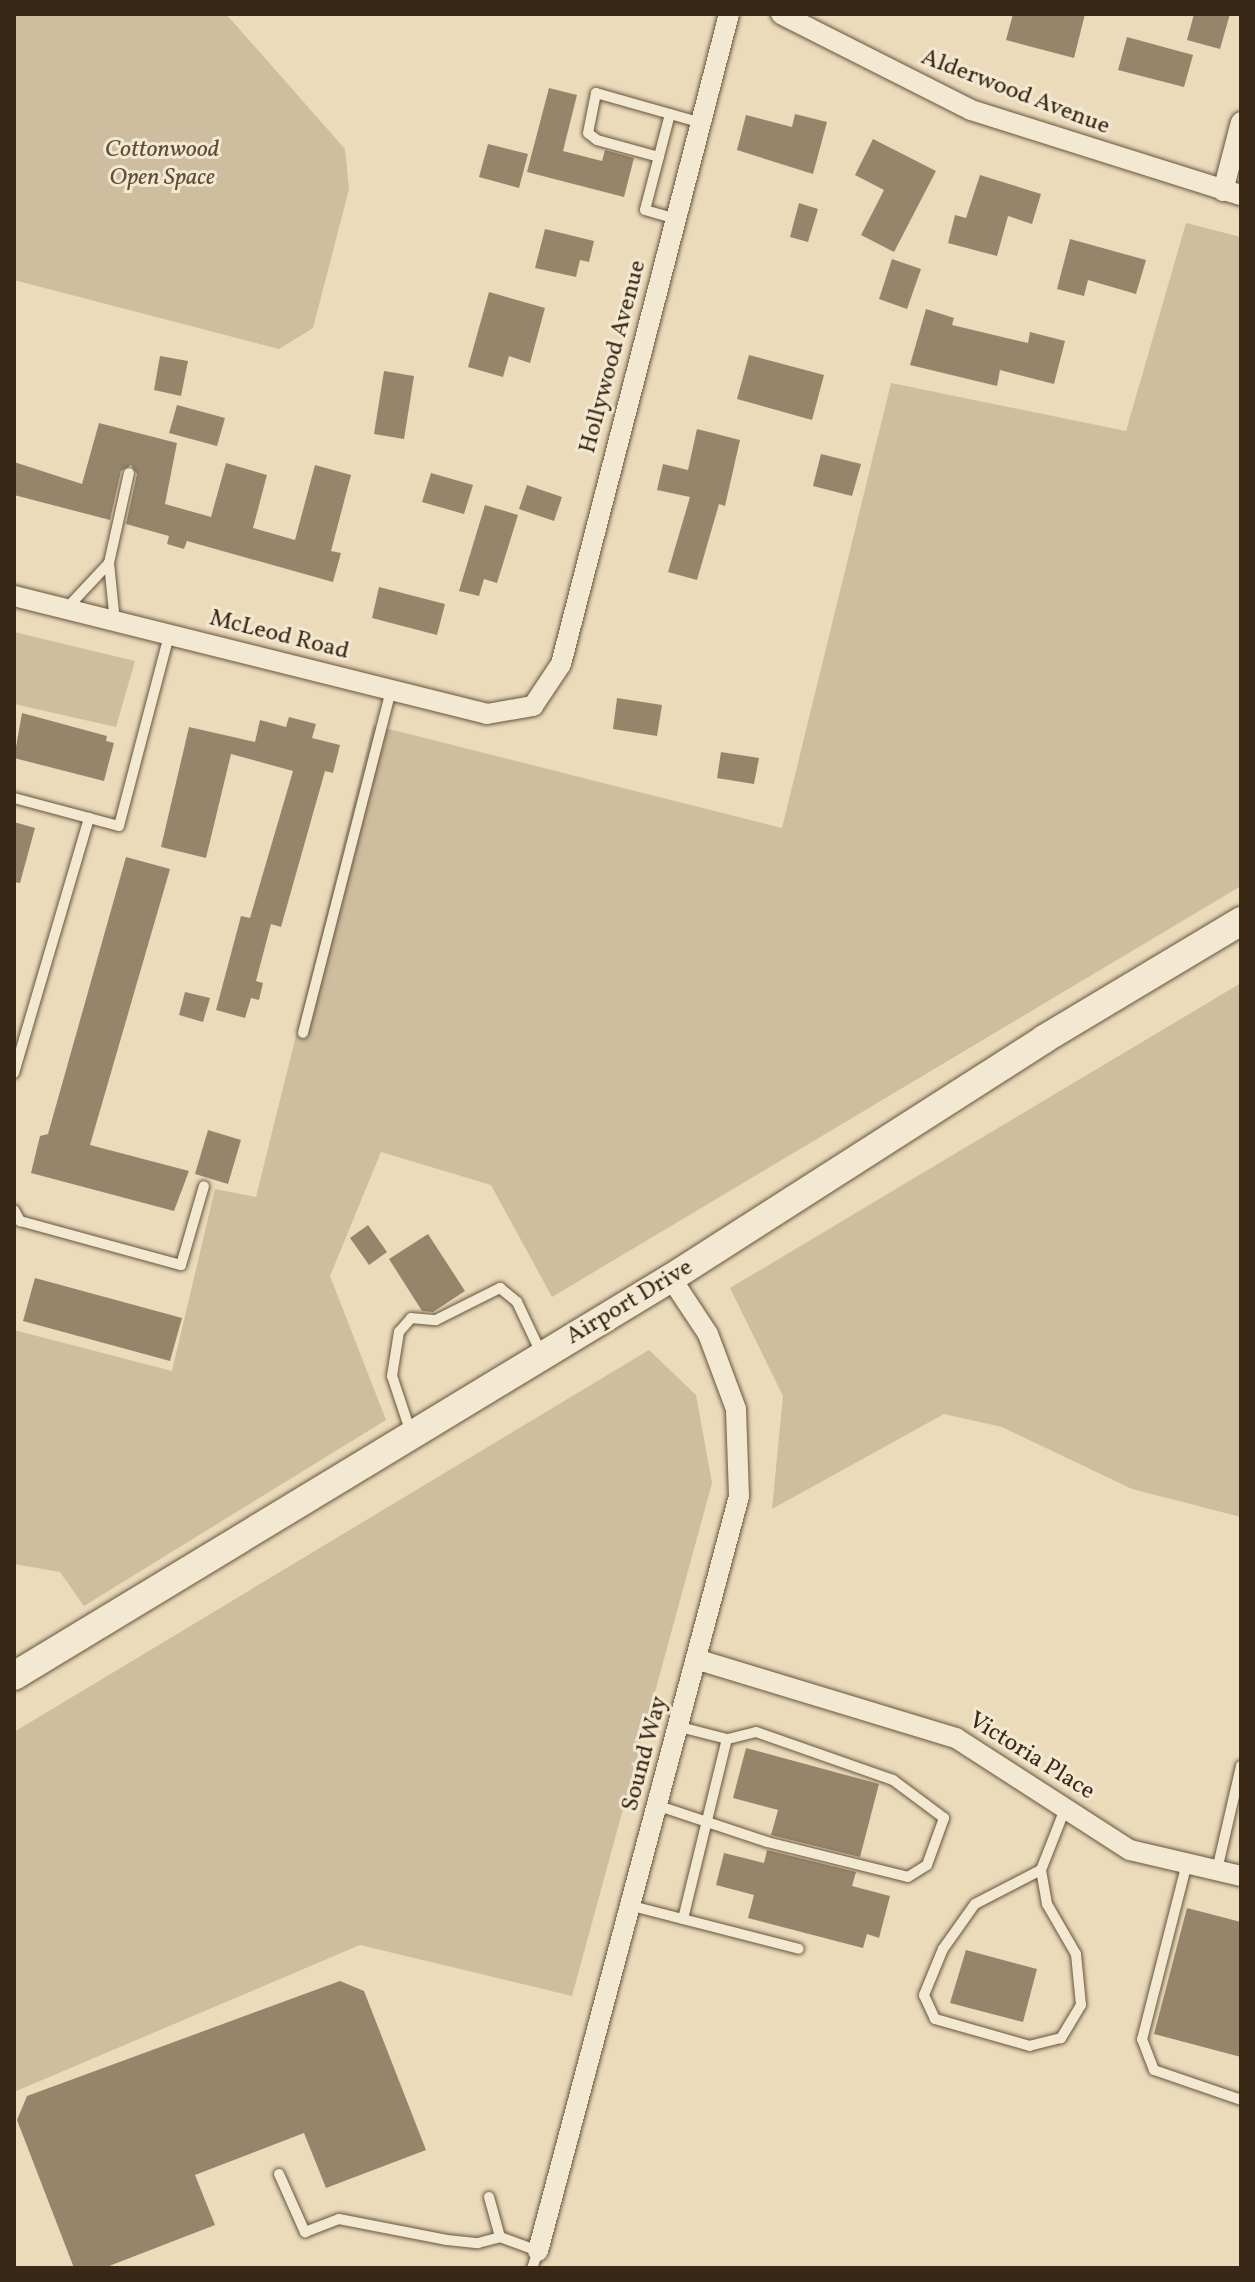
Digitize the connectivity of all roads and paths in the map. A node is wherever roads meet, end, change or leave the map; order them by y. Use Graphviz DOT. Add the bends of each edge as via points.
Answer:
graph roads {
  1 [pos="729,14"];
  2 [pos="781,14"];
  3 [pos="670,114"];
  4 [pos="1241,122"];
  5 [pos="702,123"];
  6 [pos="659,157"];
  7 [pos="1232,193"];
  8 [pos="677,219"];
  9 [pos="129,473"];
  10 [pos="109,563"];
  11 [pos="14,596"];
  12 [pos="66,609"];
  13 [pos="115,622"];
  14 [pos="169,635"];
  15 [pos="391,690"];
  16 [pos="533,706"];
  17 [pos="14,798"];
  18 [pos="89,818"];
  19 [pos="1241,921"];
  20 [pos="303,1033"];
  21 [pos="14,1073"];
  22 [pos="204,1186"];
  23 [pos="14,1210"];
  24 [pos="671,1278"];
  25 [pos="542,1356"];
  26 [pos="411,1435"];
  27 [pos="699,1660"];
  28 [pos="14,1676"];
  29 [pos="680,1727"];
  30 [pos="727,1739"];
  31 [pos="1241,1766"];
  32 [pos="659,1806"];
  33 [pos="1065,1809"];
  34 [pos="707,1823"];
  35 [pos="1187,1863"];
  36 [pos="1041,1870"];
  37 [pos="1217,1870"];
  38 [pos="1241,1876"];
  39 [pos="632,1906"];
  40 [pos="683,1919"];
  41 [pos="799,1949"];
  42 [pos="1241,2100"];
  43 [pos="279,2174"];
  44 [pos="489,2197"];
  45 [pos="500,2237"];
  46 [pos="535,2259"];
  1 -- 5 [label="street, Hollywood Avenue"];
  2 -- 7 [label="street, Alderwood Avenue" via="971,110"];
  3 -- 5 [label="lane"];
  3 -- 6 [label="lane"];
  3 -- 6 [label="lane" via="596,93 588,133"];
  4 -- 7 [label="street"];
  5 -- 8 [label="street, Hollywood Avenue"];
  6 -- 8 [label="lane" via="645,210"];
  8 -- 16 [label="street, Hollywood Avenue" via="561,664"];
  9 -- 10 [label="lane"];
  10 -- 12 [label="lane"];
  10 -- 13 [label="lane"];
  11 -- 12 [label="street, McLeod Road"];
  12 -- 13 [label="street, McLeod Road"];
  13 -- 14 [label="street, McLeod Road"];
  14 -- 15 [label="street, McLeod Road"];
  14 -- 18 [label="lane" via="119,826"];
  15 -- 16 [label="street, McLeod Road" via="487,714"];
  15 -- 20 [label="lane"];
  17 -- 18 [label="lane"];
  18 -- 21 [label="lane"];
  19 -- 24 [label="main road, Airport Drive" via="1044,1039"];
  22 -- 23 [label="lane" via="181,1265 20,1221"];
  24 -- 25 [label="main road, Airport Drive"];
  24 -- 27 [label="street, Sound Way" via="708,1334 737,1421 739,1496"];
  25 -- 26 [label="main road, Airport Drive"];
  25 -- 26 [label="lane" via="517,1302 500,1288 436,1320 411,1318 399,1332 392,1376"];
  26 -- 28 [label="main road, Airport Drive"];
  27 -- 29 [label="street, Sound Way"];
  27 -- 33 [label="street, Victoria Place" via="956,1738"];
  29 -- 30 [label="lane"];
  29 -- 32 [label="street, Sound Way"];
  30 -- 34 [label="lane"];
  30 -- 34 [label="lane" via="756,1732 893,1780 944,1818 927,1865 908,1877"];
  31 -- 37 [label="lane"];
  32 -- 34 [label="lane"];
  32 -- 39 [label="street, Sound Way"];
  33 -- 35 [label="street, Victoria Place" via="1130,1850"];
  33 -- 36 [label="lane"];
  34 -- 40 [label="lane"];
  35 -- 37 [label="street, Victoria Place"];
  35 -- 42 [label="lane" via="1142,2039 1154,2070"];
  36 -- 36 [label="lane" via="975,1904 943,1949 924,1995 935,2019 1030,2046 1061,2038 1081,2005 1076,1954 1047,1904"];
  37 -- 38 [label="street, Victoria Place"];
  39 -- 40 [label="lane"];
  39 -- 46 [label="street, Sound Way"];
  40 -- 41 [label="lane"];
  43 -- 45 [label="lane" via="305,2232 339,2219 447,2240 478,2243"];
  44 -- 45 [label="lane"];
  45 -- 46 [label="lane"];
}
